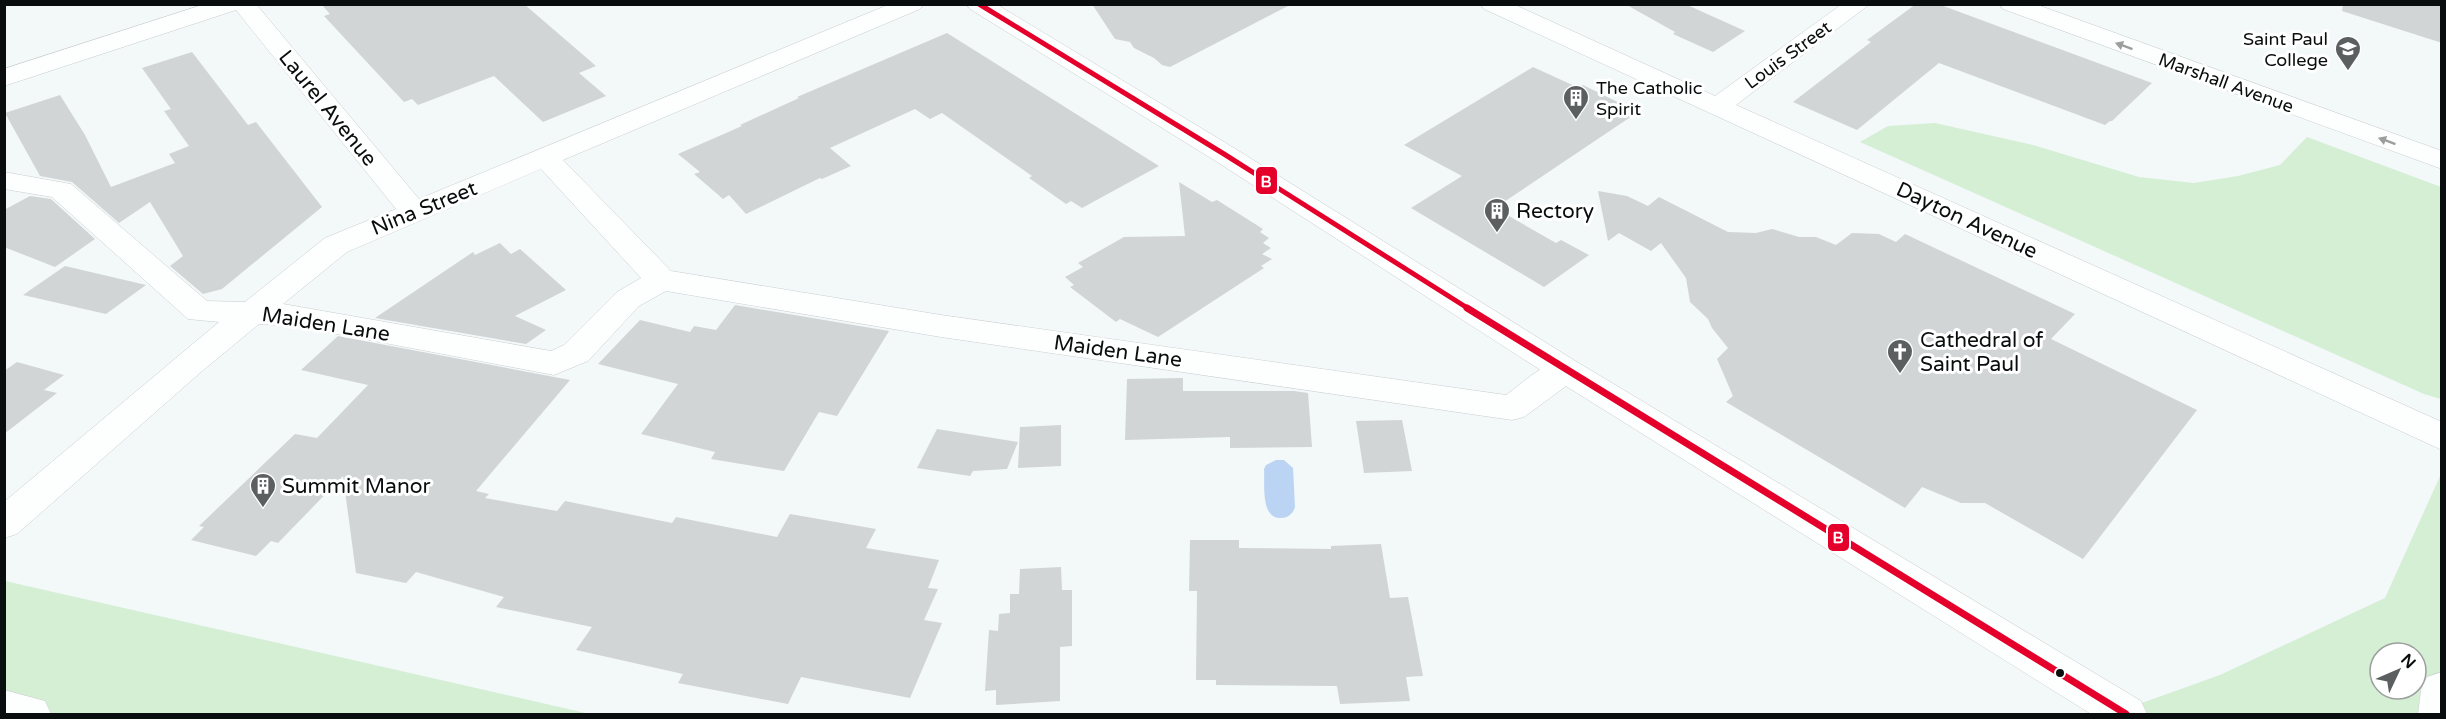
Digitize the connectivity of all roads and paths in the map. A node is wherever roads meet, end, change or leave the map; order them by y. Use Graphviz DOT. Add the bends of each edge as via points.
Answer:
graph roads {
  1 [pos="231,4"];
  2 [pos="243,4"];
  3 [pos="912,4"];
  4 [pos="978,4"];
  5 [pos="1492,4"];
  6 [pos="1858,4"];
  7 [pos="2011,4"];
  8 [pos="4,78"];
  9 [pos="1718,106"];
  10 [pos="546,158"];
  11 [pos="2442,161"];
  12 [pos="4,180"];
  13 [pos="414,212"];
  14 [pos="661,280"];
  15 [pos="253,312"];
  16 [pos="1565,370"];
  17 [pos="2442,437"];
  18 [pos="4,524"];
  19 [pos="2442,690"];
  20 [pos="4,708"];
  21 [pos="30,714"];
  22 [pos="2126,714"];
  23 [pos="2439,714"];
  1 -- 8 [label="street"];
  2 -- 13 [label="street, Laurel Avenue"];
  3 -- 10 [label="street, Nina Street"];
  4 -- 16 [label="street"];
  5 -- 9 [label="street, Dayton Avenue"];
  6 -- 9 [label="street, Louis Street"];
  11 -- 7 [label="street, Marshall Avenue, one-way"];
  9 -- 17 [label="street, Dayton Avenue"];
  10 -- 13 [label="street, Nina Street"];
  10 -- 14 [label="street"];
  12 -- 15 [label="street, Maiden Lane" via="61,190 198,311"];
  13 -- 15 [label="street, Nina Street" via="336,244"];
  14 -- 15 [label="street, Maiden Lane" via="628,299 576,353 554,363 295,315"];
  14 -- 16 [label="street, Maiden Lane" via="941,326 1512,408"];
  15 -- 18 [label="street, Nina Street"];
  16 -- 22 [label="street"];
  19 -- 23 [label="street"];
  20 -- 21 [label="street"];
}
